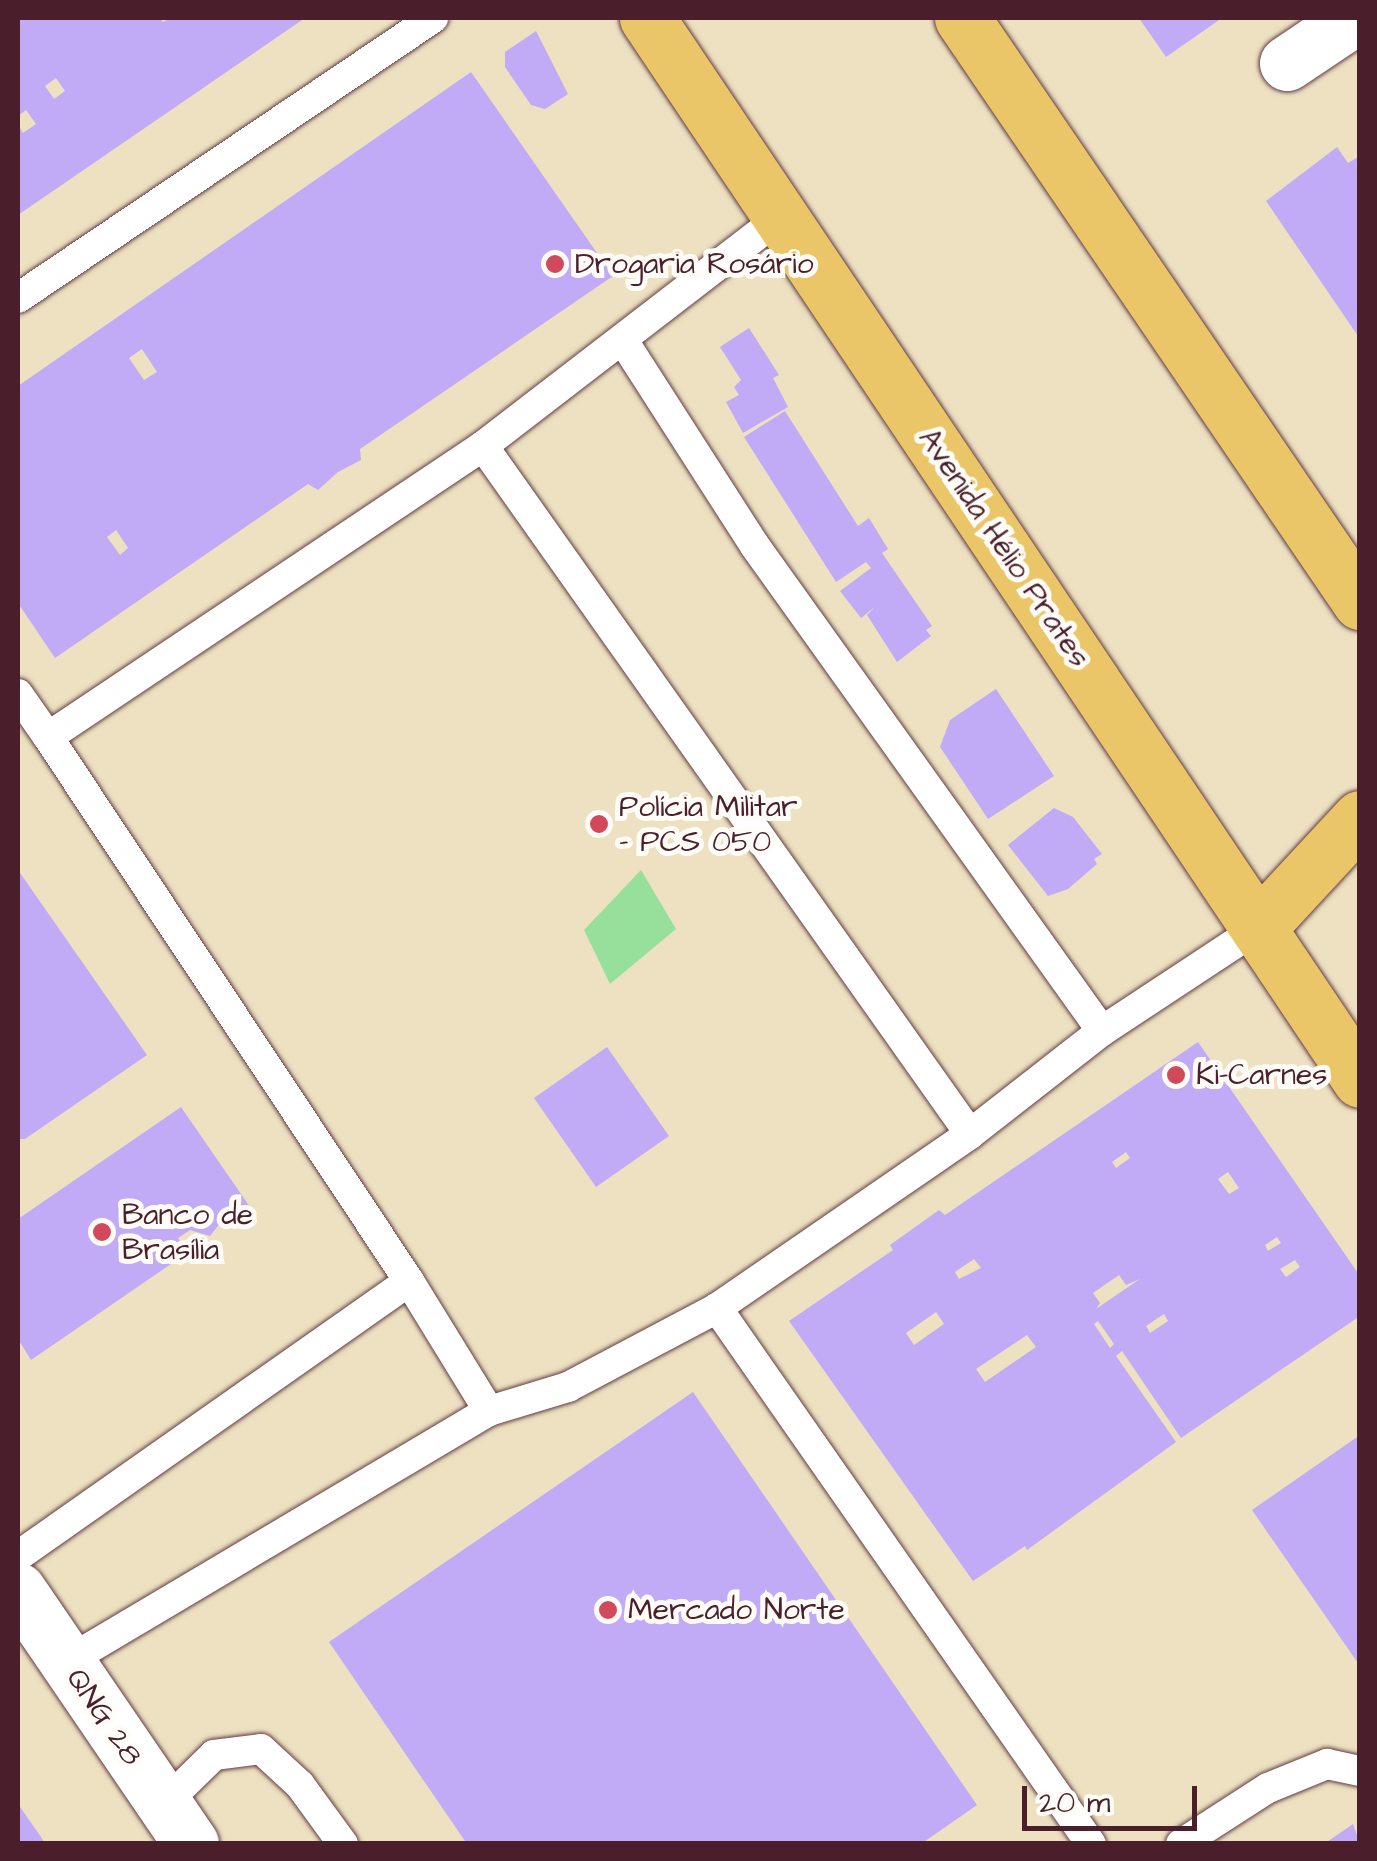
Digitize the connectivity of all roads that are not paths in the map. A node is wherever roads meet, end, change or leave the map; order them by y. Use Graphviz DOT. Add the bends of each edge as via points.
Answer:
graph roads {
  1 [pos="433,18"];
  2 [pos="647,18"];
  3 [pos="962,18"];
  4 [pos="1354,18"];
  5 [pos="1287,63"];
  6 [pos="782,216"];
  7 [pos="18,298"];
  8 [pos="624,342"];
  9 [pos="483,446"];
  10 [pos="1360,602"];
  11 [pos="18,694"];
  12 [pos="48,737"];
  13 [pos="1360,818"];
  14 [pos="1258,928"];
  15 [pos="1102,1031"];
  16 [pos="1360,1080"];
  17 [pos="970,1134"];
  18 [pos="409,1281"];
  19 [pos="718,1308"];
  20 [pos="488,1411"];
  21 [pos="18,1556"];
  22 [pos="18,1590"];
  23 [pos="66,1662"];
  24 [pos="1360,1771"];
  25 [pos="177,1824"];
  26 [pos="1075,1838"];
  27 [pos="343,1844"];
  28 [pos="1182,1844"];
  1 -- 7 [label="lane"];
  2 -- 6 [label="main road, Avenida Hélio Prates"];
  3 -- 10 [label="main road"];
  4 -- 5 [label="street"];
  6 -- 8 [label="lane"];
  6 -- 14 [label="main road, Avenida Hélio Prates"];
  8 -- 9 [label="lane"];
  8 -- 15 [label="lane" via="755,546"];
  9 -- 12 [label="lane"];
  9 -- 17 [label="lane"];
  11 -- 12 [label="lane"];
  12 -- 18 [label="lane"];
  13 -- 14 [label="main road"];
  14 -- 15 [label="lane"];
  14 -- 16 [label="main road, Avenida Hélio Prates"];
  15 -- 17 [label="lane"];
  17 -- 19 [label="lane"];
  18 -- 20 [label="lane"];
  18 -- 21 [label="lane"];
  19 -- 20 [label="lane" via="568,1387"];
  19 -- 26 [label="lane"];
  20 -- 23 [label="lane"];
  22 -- 23 [label="street, QNG 28"];
  23 -- 25 [label="street, QNG 28"];
  24 -- 28 [label="lane" via="1327,1764 1268,1788"];
  25 -- 27 [label="lane" via="214,1756 261,1749 300,1785"];
}
